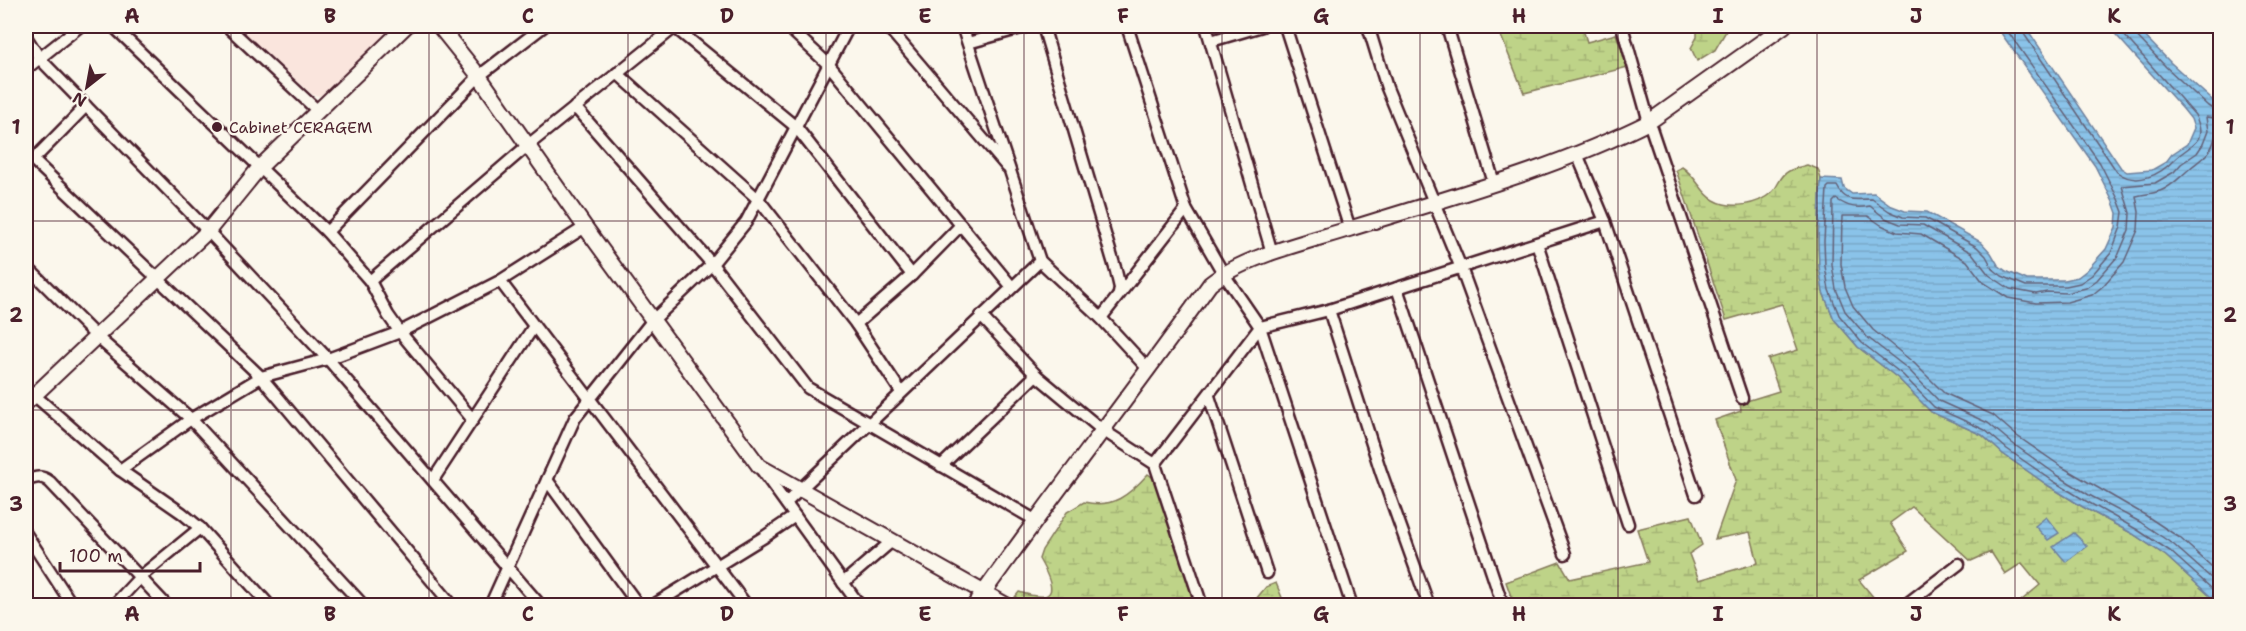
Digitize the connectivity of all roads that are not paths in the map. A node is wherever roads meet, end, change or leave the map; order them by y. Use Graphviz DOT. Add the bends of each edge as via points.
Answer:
graph roads {
  1 [pos="80,26"];
  2 [pos="227,26"];
  3 [pos="406,26"];
  4 [pos="439,26"];
  5 [pos="544,26"];
  6 [pos="674,26"];
  7 [pos="787,26"];
  8 [pos="849,26"];
  9 [pos="887,26"];
  10 [pos="962,26"];
  11 [pos="1028,26"];
  12 [pos="1043,26"];
  13 [pos="1127,26"];
  14 [pos="1206,26"];
  15 [pos="1262,26"];
  16 [pos="1285,26"];
  17 [pos="1368,26"];
  18 [pos="1447,26"];
  19 [pos="1622,26"];
  20 [pos="1784,26"];
  21 [pos="119,28"];
  22 [pos="26,37"];
  23 [pos="1211,41"];
  24 [pos="968,43"];
  25 [pos="40,59"];
  26 [pos="830,65"];
  27 [pos="26,69"];
  28 [pos="617,73"];
  29 [pos="479,76"];
  30 [pos="86,106"];
  31 [pos="575,108"];
  32 [pos="318,111"];
  33 [pos="1649,122"];
  34 [pos="796,127"];
  35 [pos="527,146"];
  36 [pos="1578,154"];
  37 [pos="260,167"];
  38 [pos="1011,172"];
  39 [pos="1494,183"];
  40 [pos="759,200"];
  41 [pos="1433,201"];
  42 [pos="1186,209"];
  43 [pos="1605,221"];
  44 [pos="961,225"];
  45 [pos="585,227"];
  46 [pos="1350,229"];
  47 [pos="208,231"];
  48 [pos="327,232"];
  49 [pos="1537,243"];
  50 [pos="1272,253"];
  51 [pos="1040,261"];
  52 [pos="712,264"];
  53 [pos="26,266"];
  54 [pos="1461,268"];
  55 [pos="1223,273"];
  56 [pos="912,275"];
  57 [pos="157,278"];
  58 [pos="370,281"];
  59 [pos="500,281"];
  60 [pos="1012,287"];
  61 [pos="1397,288"];
  62 [pos="1119,294"];
  63 [pos="1329,310"];
  64 [pos="981,316"];
  65 [pos="1101,318"];
  66 [pos="652,321"];
  67 [pos="856,324"];
  68 [pos="534,326"];
  69 [pos="1260,327"];
  70 [pos="400,332"];
  71 [pos="98,337"];
  72 [pos="327,359"];
  73 [pos="1149,370"];
  74 [pos="1036,375"];
  75 [pos="261,377"];
  76 [pos="901,392"];
  77 [pos="28,395"];
  78 [pos="1209,396"];
  79 [pos="590,397"];
  80 [pos="1742,398"];
  81 [pos="191,419"];
  82 [pos="473,420"];
  83 [pos="868,424"];
  84 [pos="1101,429"];
  85 [pos="1155,464"];
  86 [pos="759,466"];
  87 [pos="940,466"];
  88 [pos="120,470"];
  89 [pos="433,480"];
  90 [pos="547,480"];
  91 [pos="26,481"];
  92 [pos="800,488"];
  93 [pos="1696,495"];
  94 [pos="786,503"];
  95 [pos="795,516"];
  96 [pos="1035,520"];
  97 [pos="1628,524"];
  98 [pos="200,528"];
  99 [pos="26,534"];
  100 [pos="892,541"];
  101 [pos="1565,554"];
  102 [pos="1959,564"];
  103 [pos="508,567"];
  104 [pos="716,567"];
  105 [pos="1267,573"];
  106 [pos="140,577"];
  107 [pos="843,583"];
  108 [pos="983,593"];
  109 [pos="73,606"];
  110 [pos="113,606"];
  111 [pos="167,606"];
  112 [pos="270,606"];
  113 [pos="364,606"];
  114 [pos="453,606"];
  115 [pos="490,606"];
  116 [pos="540,606"];
  117 [pos="639,606"];
  118 [pos="652,606"];
  119 [pos="747,606"];
  120 [pos="860,606"];
  121 [pos="974,606"];
  122 [pos="1008,606"];
  123 [pos="1202,606"];
  124 [pos="1352,606"];
  125 [pos="1429,606"];
  126 [pos="1503,606"];
  127 [pos="1904,606"];
  1 -- 25 [label="street"];
  2 -- 32 [label="street"];
  3 -- 32 [label="street"];
  4 -- 29 [label="street"];
  5 -- 29 [label="street"];
  6 -- 28 [label="street"];
  6 -- 34 [label="street"];
  7 -- 26 [label="street"];
  8 -- 26 [label="street"];
  9 -- 38 [label="street"];
  10 -- 24 [label="street"];
  11 -- 24 [label="street"];
  12 -- 62 [label="street" via="1116,271"];
  13 -- 42 [label="street"];
  14 -- 23 [label="street"];
  15 -- 23 [label="street"];
  16 -- 46 [label="street"];
  17 -- 41 [label="street" via="1387,88"];
  18 -- 39 [label="street"];
  19 -- 33 [label="street"];
  20 -- 33 [label="street"];
  21 -- 37 [label="street"];
  22 -- 25 [label="street"];
  23 -- 50 [label="street"];
  24 -- 38 [label="street"];
  25 -- 27 [label="street"];
  25 -- 30 [label="street"];
  26 -- 34 [label="street"];
  26 -- 44 [label="street"];
  28 -- 31 [label="street"];
  28 -- 40 [label="street"];
  29 -- 35 [label="street"];
  29 -- 48 [label="street"];
  30 -- 47 [label="street"];
  30 -- 57 [label="street" via="33,160"];
  31 -- 35 [label="street"];
  31 -- 52 [label="street"];
  32 -- 37 [label="street"];
  33 -- 36 [label="street"];
  33 -- 80 [label="street"];
  34 -- 40 [label="street"];
  34 -- 56 [label="street"];
  35 -- 45 [label="street"];
  35 -- 58 [label="street"];
  36 -- 39 [label="street"];
  36 -- 43 [label="street"];
  37 -- 47 [label="street"];
  37 -- 48 [label="street"];
  38 -- 51 [label="street"];
  39 -- 41 [label="street"];
  40 -- 52 [label="street"];
  40 -- 67 [label="street"];
  41 -- 46 [label="street"];
  41 -- 54 [label="street"];
  42 -- 55 [label="street"];
  42 -- 62 [label="street"];
  43 -- 49 [label="street"];
  43 -- 93 [label="street"];
  44 -- 56 [label="street"];
  44 -- 60 [label="street"];
  45 -- 59 [label="street"];
  45 -- 66 [label="street"];
  46 -- 50 [label="street"];
  47 -- 57 [label="street"];
  47 -- 72 [label="street"];
  48 -- 58 [label="street"];
  49 -- 54 [label="street"];
  49 -- 97 [label="street"];
  50 -- 55 [label="street"];
  51 -- 60 [label="street"];
  51 -- 65 [label="street"];
  52 -- 66 [label="street"];
  52 -- 83 [label="street" via="808,388"];
  53 -- 71 [label="street"];
  54 -- 61 [label="street"];
  54 -- 101 [label="street"];
  55 -- 69 [label="street"];
  55 -- 73 [label="street" via="1210,284"];
  56 -- 67 [label="street"];
  57 -- 71 [label="street"];
  57 -- 75 [label="street"];
  58 -- 70 [label="street"];
  59 -- 68 [label="street"];
  59 -- 70 [label="street"];
  60 -- 64 [label="street"];
  61 -- 63 [label="street"];
  61 -- 126 [label="street"];
  62 -- 65 [label="street"];
  63 -- 69 [label="street"];
  63 -- 125 [label="street"];
  64 -- 74 [label="street"];
  64 -- 76 [label="street"];
  65 -- 73 [label="street"];
  66 -- 79 [label="street"];
  66 -- 86 [label="street"];
  67 -- 76 [label="street"];
  68 -- 79 [label="street"];
  68 -- 82 [label="street"];
  69 -- 78 [label="street"];
  69 -- 124 [label="street"];
  70 -- 72 [label="street"];
  70 -- 82 [label="street"];
  71 -- 77 [label="street"];
  71 -- 81 [label="street"];
  72 -- 75 [label="street"];
  72 -- 89 [label="street"];
  73 -- 84 [label="street"];
  74 -- 84 [label="street"];
  74 -- 87 [label="street"];
  75 -- 81 [label="street"];
  75 -- 114 [label="street"];
  76 -- 83 [label="street"];
  77 -- 88 [label="street"];
  78 -- 85 [label="street"];
  78 -- 105 [label="street"];
  79 -- 90 [label="street" via="575,418"];
  79 -- 104 [label="street"];
  81 -- 88 [label="street"];
  81 -- 113 [label="street"];
  82 -- 89 [label="street"];
  83 -- 87 [label="street"];
  83 -- 92 [label="street"];
  84 -- 85 [label="street"];
  84 -- 96 [label="street"];
  85 -- 123 [label="street"];
  86 -- 92 [label="street"];
  86 -- 94 [label="street"];
  87 -- 96 [label="street"];
  88 -- 98 [label="street"];
  89 -- 103 [label="street"];
  90 -- 103 [label="street"];
  90 -- 117 [label="street"];
  91 -- 106 [label="street" via="43,477 50,482"];
  92 -- 94 [label="street"];
  92 -- 100 [label="street"];
  94 -- 95 [label="street"];
  95 -- 104 [label="street"];
  95 -- 107 [label="street"];
  96 -- 108 [label="street"];
  98 -- 106 [label="street"];
  98 -- 112 [label="street"];
  99 -- 109 [label="street"];
  100 -- 107 [label="street"];
  100 -- 108 [label="street"];
  102 -- 127 [label="street"];
  103 -- 115 [label="street"];
  103 -- 116 [label="street"];
  104 -- 118 [label="street"];
  104 -- 119 [label="street"];
  106 -- 110 [label="street"];
  106 -- 111 [label="street"];
  107 -- 120 [label="street"];
  108 -- 121 [label="street"];
  108 -- 122 [label="street"];
}
